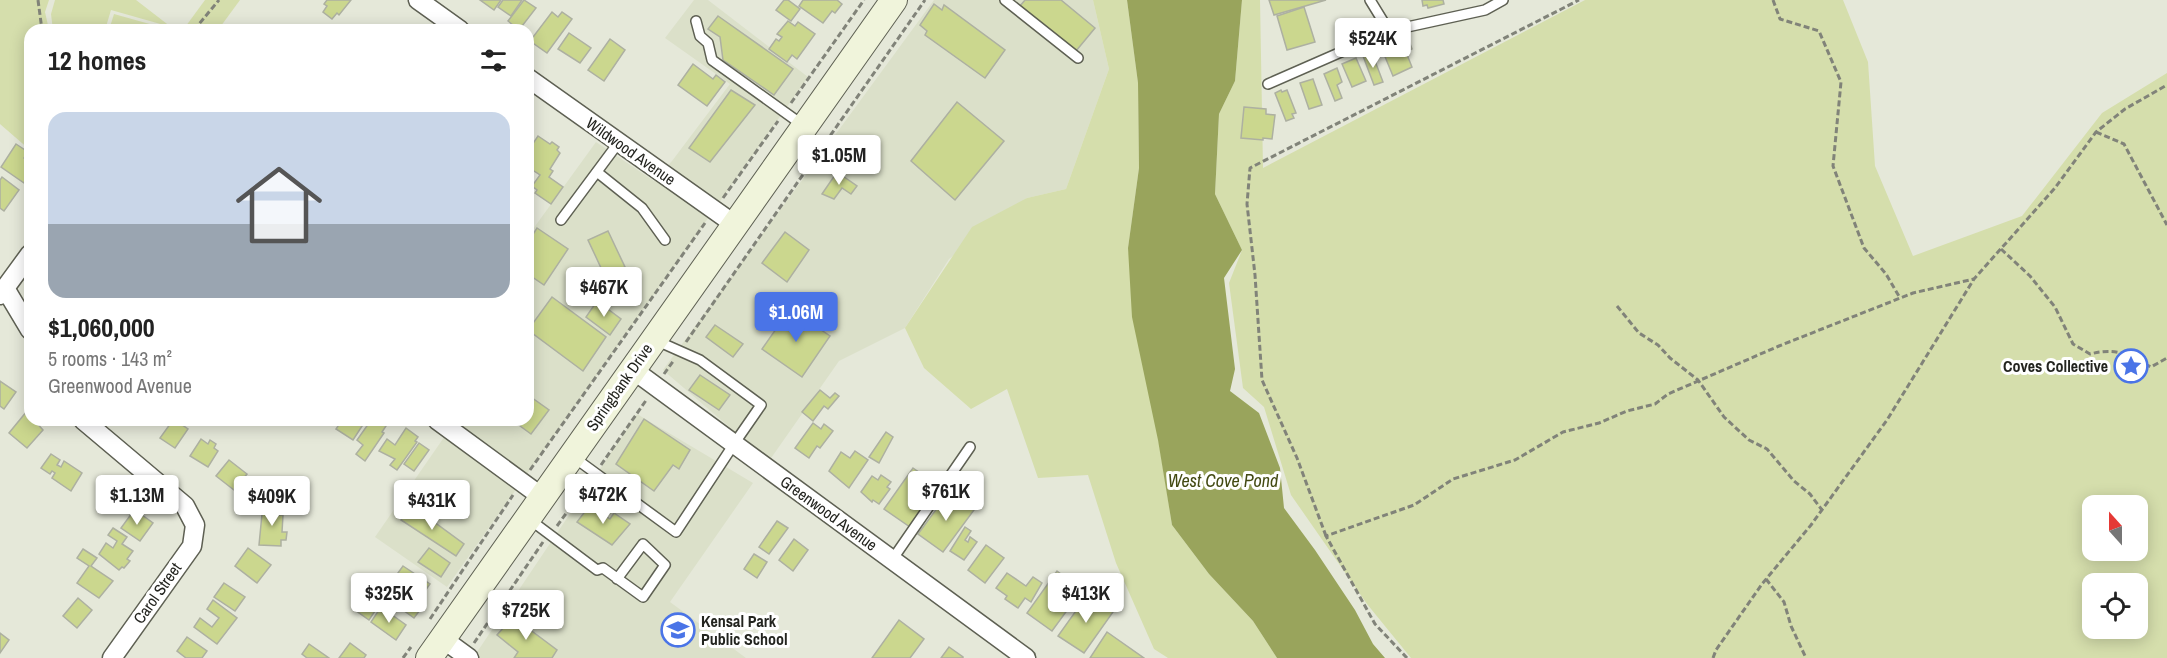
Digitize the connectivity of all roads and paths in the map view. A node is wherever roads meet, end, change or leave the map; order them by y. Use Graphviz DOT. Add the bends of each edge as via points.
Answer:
graph roads {
  1 [pos="38,0"];
  2 [pos="219,0"];
  3 [pos="418,0"];
  4 [pos="864,0"];
  5 [pos="894,0"];
  6 [pos="925,0"];
  7 [pos="1005,0"];
  8 [pos="1370,0"];
  9 [pos="1503,0"];
  10 [pos="1579,0"];
  11 [pos="1773,0"];
  12 [pos="696,21"];
  13 [pos="41,24"];
  14 [pos="199,24"];
  15 [pos="452,24"];
  16 [pos="1389,31"];
  17 [pos="1078,58"];
  18 [pos="534,82"];
  19 [pos="1268,84"];
  20 [pos="2167,85"];
  21 [pos="794,119"];
  22 [pos="2096,132"];
  23 [pos="619,142"];
  24 [pos="597,172"];
  25 [pos="724,217"];
  26 [pos="561,220"];
  27 [pos="2167,225"];
  28 [pos="665,240"];
  29 [pos="2001,249"];
  30 [pos="24,262"];
  31 [pos="1974,279"];
  32 [pos="3,291"];
  33 [pos="1900,298"];
  34 [pos="1617,306"];
  35 [pos="24,321"];
  36 [pos="653,339"];
  37 [pos="680,351"];
  38 [pos="2167,358"];
  39 [pos="632,369"];
  40 [pos="1698,380"];
  41 [pos="656,386"];
  42 [pos="90,426"];
  43 [pos="445,426"];
  44 [pos="734,444"];
  45 [pos="970,447"];
  46 [pos="571,455"];
  47 [pos="595,473"];
  48 [pos="522,482"];
  49 [pos="542,497"];
  50 [pos="1822,510"];
  51 [pos="527,518"];
  52 [pos="549,534"];
  53 [pos="1326,536"];
  54 [pos="892,560"];
  55 [pos="617,579"];
  56 [pos="1766,579"];
  57 [pos="427,642"];
  58 [pos="471,651"];
  59 [pos="112,658"];
  60 [pos="403,658"];
  61 [pos="1026,658"];
  62 [pos="1407,658"];
  63 [pos="1713,658"];
  64 [pos="1806,658"];
  1 -- 13 [label="path"];
  2 -- 14 [label="path"];
  3 -- 15 [label="street"];
  4 -- 21 [label="path"];
  5 -- 21 [label="main road, Springbank Drive"];
  6 -- 37 [label="path"];
  7 -- 17 [label="lane"];
  8 -- 16 [label="lane"];
  9 -- 16 [label="lane" via="1485,10"];
  10 -- 53 [label="path" via="1250,168 1247,204 1262,380"];
  11 -- 33 [label="path" via="1780,20 1819,31 1841,82 1833,166 1864,248"];
  12 -- 21 [label="lane" via="712,60"];
  16 -- 19 [label="lane"];
  18 -- 23 [label="street, Wildwood Avenue"];
  20 -- 22 [label="path" via="2125,109"];
  21 -- 25 [label="main road, Springbank Drive"];
  21 -- 25 [label="path"];
  22 -- 27 [label="path" via="2124,144"];
  22 -- 29 [label="path" via="2055,188"];
  23 -- 24 [label="lane"];
  23 -- 25 [label="street, Wildwood Avenue"];
  24 -- 26 [label="lane"];
  24 -- 28 [label="lane" via="642,208"];
  25 -- 36 [label="main road, Springbank Drive"];
  25 -- 48 [label="path"];
  29 -- 31 [label="path"];
  29 -- 38 [label="path" via="2055,307 2073,344 2090,354 2119,351 2151,366"];
  30 -- 32 [label="street"];
  31 -- 33 [label="path"];
  31 -- 50 [label="path" via="1887,420"];
  32 -- 35 [label="street"];
  33 -- 40 [label="path"];
  34 -- 40 [label="path" via="1640,333"];
  36 -- 37 [label="lane"];
  36 -- 39 [label="main road, Springbank Drive"];
  37 -- 41 [label="path"];
  37 -- 44 [label="lane" via="700,360 761,405"];
  39 -- 41 [label="street, Greenwood Avenue"];
  39 -- 46 [label="main road, Springbank Drive"];
  40 -- 50 [label="path" via="1724,417 1749,440 1767,449"];
  40 -- 53 [label="path" via="1655,404 1563,432 1515,460 1453,480 1414,505"];
  41 -- 44 [label="street, Greenwood Avenue"];
  41 -- 47 [label="path"];
  42 -- 59 [label="street, Carol Street" via="184,506 195,525 192,546"];
  43 -- 48 [label="street"];
  44 -- 47 [label="lane" via="676,532"];
  44 -- 54 [label="street, Greenwood Avenue"];
  45 -- 54 [label="lane"];
  46 -- 47 [label="lane"];
  46 -- 49 [label="main road, Springbank Drive"];
  47 -- 52 [label="path"];
  48 -- 49 [label="street"];
  48 -- 57 [label="path"];
  49 -- 51 [label="main road, Springbank Drive"];
  50 -- 56 [label="path"];
  51 -- 52 [label="lane"];
  51 -- 57 [label="main road, Springbank Drive"];
  52 -- 55 [label="lane" via="597,570 603,568"];
  52 -- 58 [label="path"];
  53 -- 62 [label="path" via="1375,624"];
  54 -- 61 [label="street, Greenwood Avenue"];
  55 -- 55 [label="lane" via="643,597 665,565 643,544"];
  56 -- 63 [label="path"];
  56 -- 64 [label="path" via="1784,602"];
  57 -- 58 [label="street"];
  57 -- 60 [label="path"];
}
